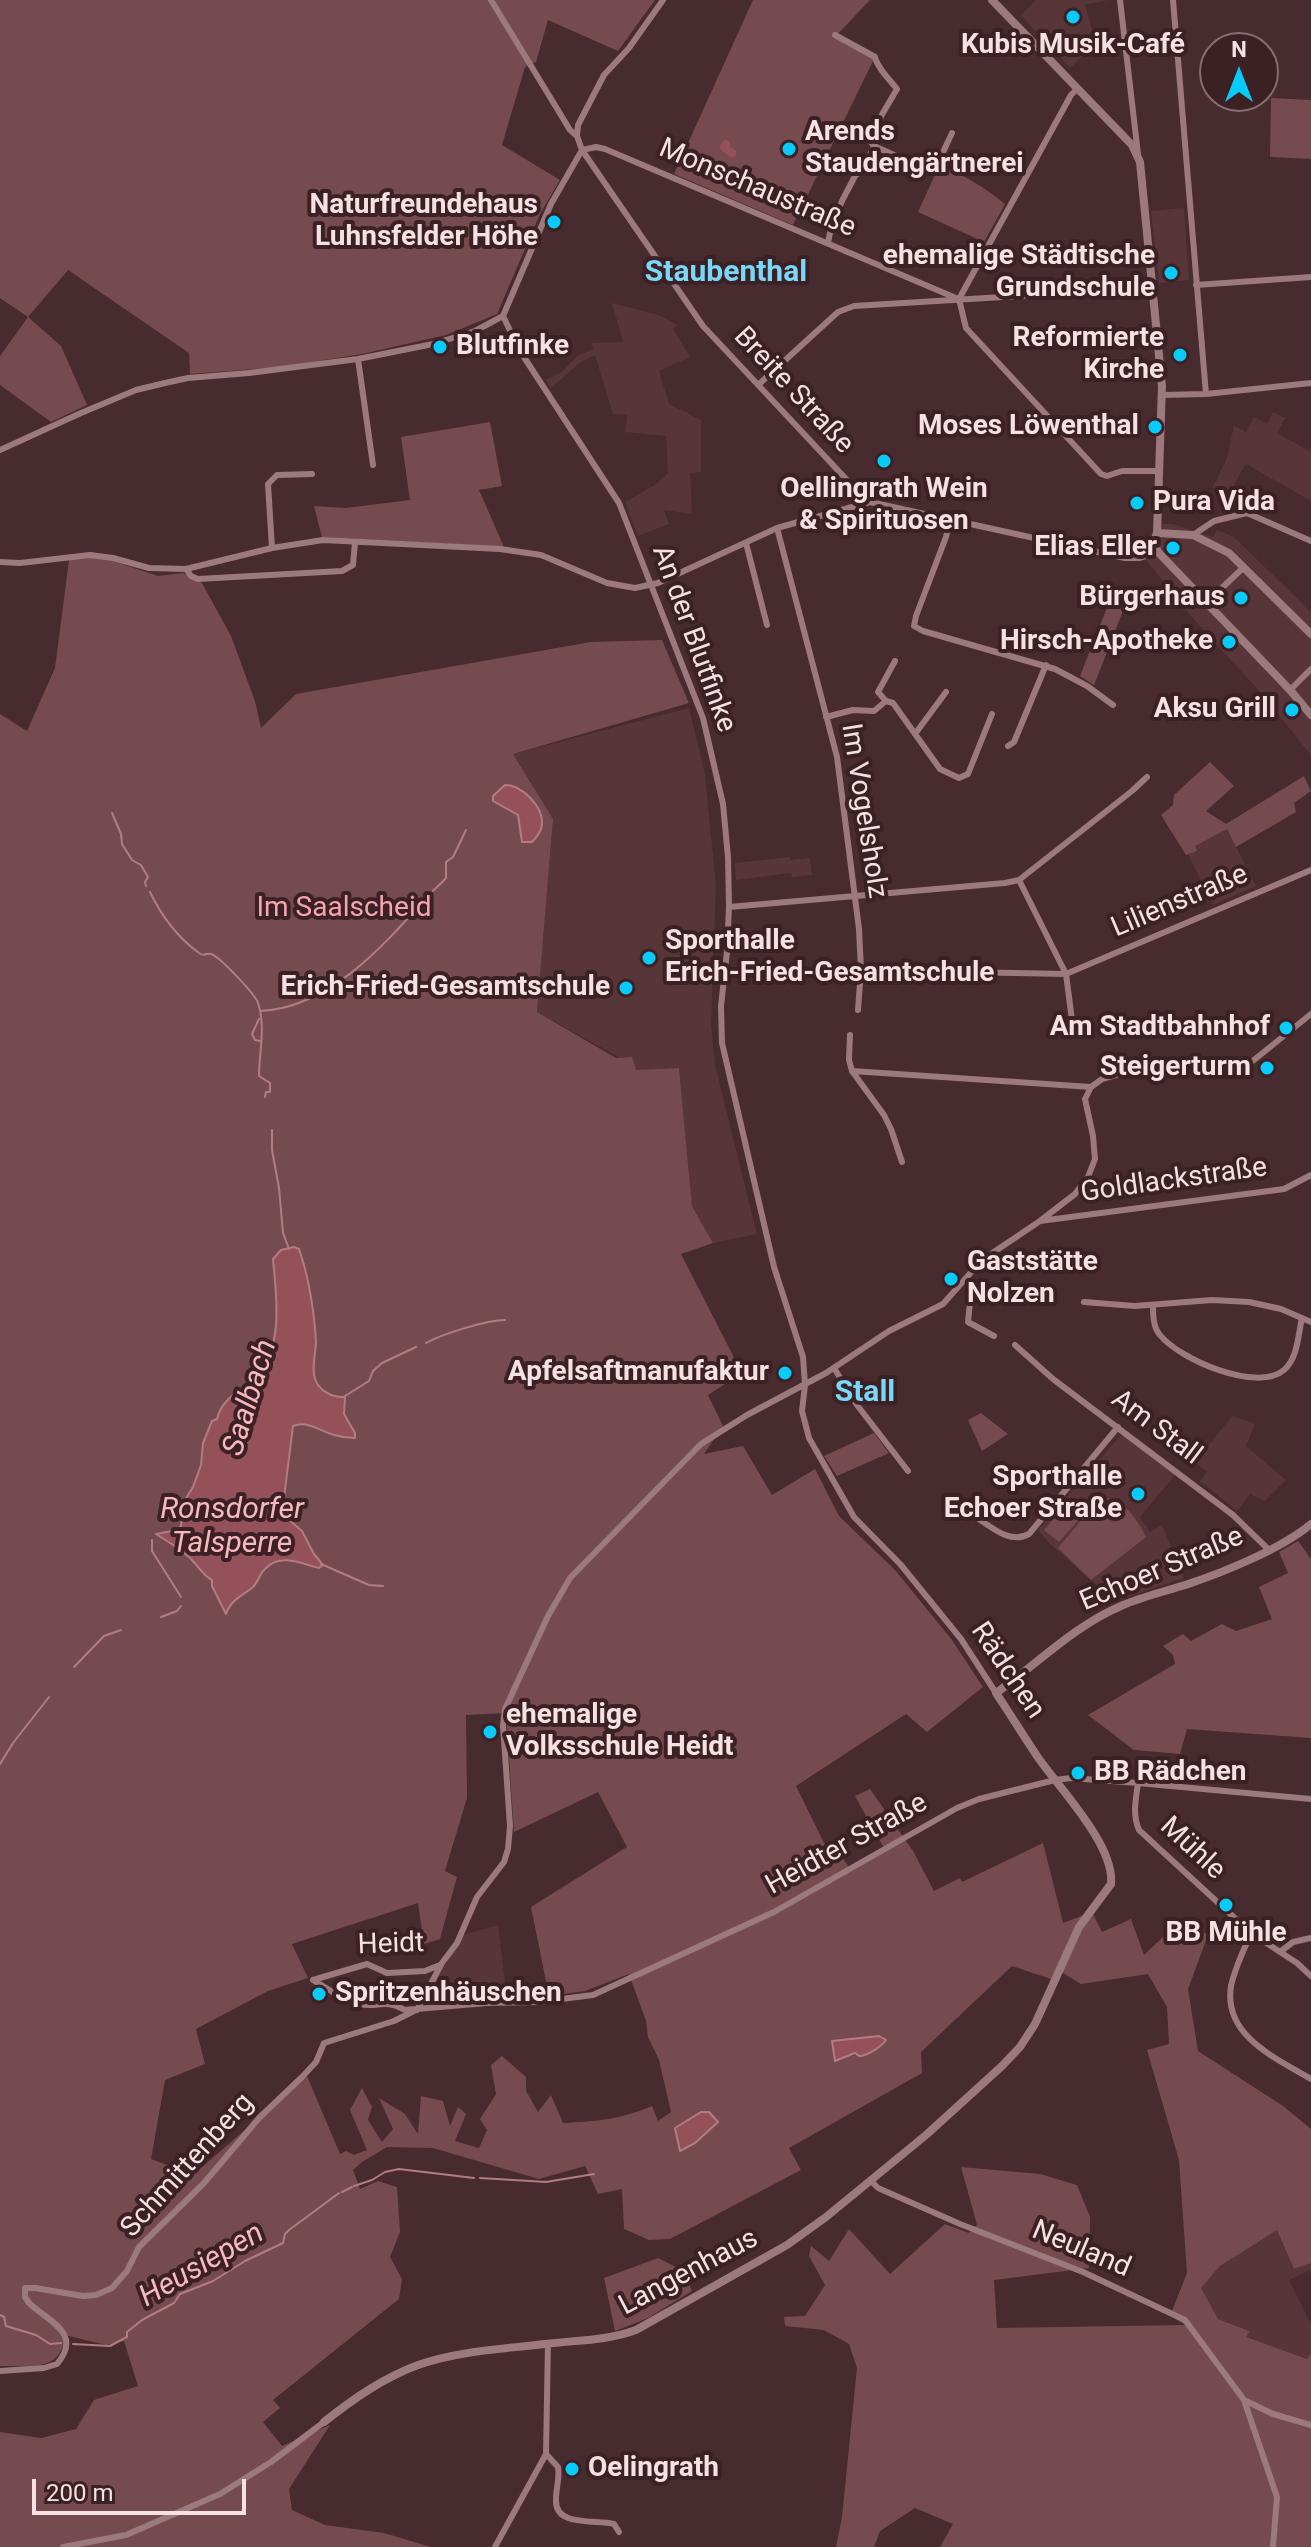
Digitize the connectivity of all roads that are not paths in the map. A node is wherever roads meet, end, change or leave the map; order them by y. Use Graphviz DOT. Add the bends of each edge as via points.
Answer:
graph roads {
  1 [pos="491,0"];
  2 [pos="663,0"];
  3 [pos="992,0"];
  4 [pos="1120,0"];
  5 [pos="1173,0"];
  6 [pos="835,35"];
  7 [pos="1077,89"];
  8 [pos="952,133"];
  9 [pos="577,136"];
  10 [pos="874,146"];
  11 [pos="582,150"];
  12 [pos="1138,154"];
  13 [pos="828,243"];
  14 [pos="1311,277"];
  15 [pos="1196,285"];
  16 [pos="1152,288"];
  17 [pos="959,299"];
  18 [pos="503,316"];
  19 [pos="358,359"];
  20 [pos="1311,383"];
  21 [pos="758,385"];
  22 [pos="1206,394"];
  23 [pos="1161,395"];
  24 [pos="0,450"];
  25 [pos="373,465"];
  26 [pos="1157,471"];
  27 [pos="312,474"];
  28 [pos="867,502"];
  29 [pos="950,520"];
  30 [pos="777,528"];
  31 [pos="1157,533"];
  32 [pos="1193,535"];
  33 [pos="1311,541"];
  34 [pos="355,542"];
  35 [pos="746,543"];
  36 [pos="272,548"];
  37 [pos="1158,552"];
  38 [pos="0,562"];
  39 [pos="1244,566"];
  40 [pos="186,569"];
  41 [pos="651,586"];
  42 [pos="1206,603"];
  43 [pos="767,625"];
  44 [pos="1311,634"];
  45 [pos="895,661"];
  46 [pos="1046,665"];
  47 [pos="1311,669"];
  48 [pos="1290,690"];
  49 [pos="946,692"];
  50 [pos="886,701"];
  51 [pos="1113,705"];
  52 [pos="992,714"];
  53 [pos="1311,715"];
  54 [pos="826,717"];
  55 [pos="915,734"];
  56 [pos="1008,746"];
  57 [pos="1147,777"];
  58 [pos="1311,870"];
  59 [pos="1019,880"];
  60 [pos="854,896"];
  61 [pos="729,907"];
  62 [pos="861,970"];
  63 [pos="1066,974"];
  64 [pos="858,1010"];
  65 [pos="1311,1014"];
  66 [pos="1073,1028"];
  67 [pos="850,1035"];
  68 [pos="852,1071"];
  69 [pos="1091,1087"];
  70 [pos="902,1162"];
  71 [pos="1311,1175"];
  72 [pos="1040,1221"];
  73 [pos="967,1277"];
  74 [pos="1084,1302"];
  75 [pos="1153,1305"];
  76 [pos="1302,1318"];
  77 [pos="1311,1322"];
  78 [pos="994,1336"];
  79 [pos="1015,1345"];
  80 [pos="834,1368"];
  81 [pos="805,1385"];
  82 [pos="1118,1427"];
  83 [pos="908,1471"];
  84 [pos="974,1516"];
  85 [pos="1311,1524"];
  86 [pos="1268,1549"];
  87 [pos="996,1693"];
  88 [pos="1055,1780"];
  89 [pos="1138,1783"];
  90 [pos="1311,1799"];
  91 [pos="1251,1933"];
  92 [pos="1311,1938"];
  93 [pos="1280,1952"];
  94 [pos="442,1963"];
  95 [pos="1311,1976"];
  96 [pos="1052,1989"];
  97 [pos="417,2010"];
  98 [pos="1311,2079"];
  99 [pos="870,2180"];
  100 [pos="548,2343"];
  101 [pos="0,2371"];
  102 [pos="1244,2400"];
  103 [pos="324,2422"];
  104 [pos="1311,2425"];
  105 [pos="546,2454"];
  106 [pos="619,2532"];
  107 [pos="63,2547"];
  108 [pos="495,2547"];
  109 [pos="1273,2547"];
  1 -- 9 [label="street, Breite Straße"];
  2 -- 9 [label="street" via="604,75"];
  3 -- 7 [label="street"];
  4 -- 12 [label="street"];
  5 -- 15 [label="street"];
  6 -- 10 [label="street" via="875,57 877,67 897,89 870,135"];
  7 -- 12 [label="street"];
  7 -- 17 [label="street"];
  8 -- 10 [label="street" via="930,171"];
  9 -- 11 [label="street, Breite Straße"];
  10 -- 13 [label="street" via="843,199"];
  11 -- 13 [label="street, Monschaustraße" via="605,149"];
  11 -- 18 [label="street" via="551,204"];
  11 -- 21 [label="street, Breite Straße" via="703,326"];
  12 -- 16 [label="street"];
  13 -- 17 [label="street, Monschaustraße"];
  14 -- 15 [label="street"];
  15 -- 22 [label="street"];
  16 -- 17 [label="street"];
  16 -- 23 [label="street"];
  17 -- 21 [label="street" via="845,308"];
  17 -- 26 [label="street" via="966,328 1101,474"];
  18 -- 19 [label="street" via="458,337"];
  18 -- 41 [label="street, An der Blutfinke" via="520,351 619,503"];
  19 -- 24 [label="street" via="188,378 136,390"];
  19 -- 25 [label="street"];
  20 -- 22 [label="street"];
  21 -- 28 [label="street, Breite Straße"];
  22 -- 23 [label="street"];
  23 -- 26 [label="street"];
  26 -- 31 [label="street"];
  27 -- 36 [label="street" via="277,475 268,484"];
  28 -- 29 [label="street"];
  28 -- 30 [label="street"];
  29 -- 37 [label="street" via="1125,558"];
  29 -- 46 [label="street" via="914,626"];
  30 -- 35 [label="street"];
  30 -- 54 [label="street, Im Vogelsholz"];
  31 -- 32 [label="street"];
  31 -- 37 [label="street"];
  32 -- 33 [label="street" via="1214,521 1247,513"];
  32 -- 39 [label="street"];
  34 -- 36 [label="street" via="323,540"];
  34 -- 40 [label="street" via="353,565 342,571 198,579"];
  34 -- 41 [label="street" via="532,553 607,583"];
  35 -- 41 [label="street"];
  35 -- 43 [label="street"];
  36 -- 40 [label="street"];
  37 -- 42 [label="street"];
  38 -- 40 [label="street" via="90,555 149,568"];
  39 -- 42 [label="street"];
  39 -- 44 [label="street"];
  41 -- 61 [label="street, An der Blutfinke" via="703,718 723,804"];
  42 -- 48 [label="street"];
  45 -- 50 [label="street" via="878,692"];
  46 -- 51 [label="street"];
  46 -- 56 [label="street"];
  47 -- 48 [label="street"];
  48 -- 53 [label="street"];
  49 -- 55 [label="street"];
  50 -- 54 [label="street" via="874,711"];
  50 -- 55 [label="street"];
  52 -- 55 [label="street" via="968,774 959,778 940,769"];
  54 -- 60 [label="street, Im Vogelsholz" via="837,757"];
  57 -- 59 [label="street"];
  58 -- 63 [label="street, Lilienstraße"];
  59 -- 60 [label="street"];
  59 -- 63 [label="street"];
  60 -- 61 [label="street"];
  60 -- 62 [label="street, Im Vogelsholz"];
  61 -- 81 [label="street, An der Blutfinke" via="722,1043 774,1267 803,1357"];
  62 -- 63 [label="street, Lilienstraße"];
  62 -- 64 [label="street, Im Vogelsholz"];
  63 -- 66 [label="street"];
  65 -- 69 [label="street" via="1244,1068 1119,1074"];
  67 -- 68 [label="street"];
  68 -- 69 [label="street"];
  68 -- 70 [label="street" via="884,1115"];
  69 -- 72 [label="street" via="1085,1099 1093,1165 1075,1194"];
  71 -- 72 [label="street, Goldlackstraße" via="1284,1189"];
  72 -- 73 [label="street" via="982,1260"];
  73 -- 78 [label="street" via="968,1322"];
  73 -- 80 [label="street" via="943,1304 889,1331"];
  74 -- 75 [label="street"];
  75 -- 76 [label="street" via="1249,1302"];
  75 -- 76 [label="street" via="1157,1332 1168,1343 1253,1379 1272,1377 1286,1368"];
  76 -- 77 [label="street"];
  79 -- 82 [label="street, Am Stall"];
  80 -- 81 [label="street"];
  80 -- 83 [label="street"];
  81 -- 87 [label="street, Rädchen" via="804,1425 847,1506 951,1626"];
  81 -- 94 [label="street" via="701,1444 570,1578 557,1598 503,1718 510,1826 504,1862 477,1897"];
  82 -- 84 [label="street" via="1029,1534 1004,1535"];
  82 -- 86 [label="street, Am Stall" via="1233,1515"];
  85 -- 86 [label="street, Echoer Straße"];
  86 -- 87 [label="street, Echoer Straße" via="1104,1614"];
  87 -- 88 [label="street, Rädchen"];
  88 -- 89 [label="street, Heidter Straße"];
  88 -- 96 [label="street, Rädchen" via="1094,1832 1112,1877 1109,1889 1079,1927"];
  88 -- 97 [label="street, Heidter Straße" via="957,1808 774,1912 593,1995"];
  89 -- 90 [label="street, Heidter Straße"];
  89 -- 91 [label="street, Mühle" via="1134,1810 1139,1830"];
  91 -- 93 [label="street, Mühle"];
  91 -- 98 [label="street" via="1234,1974 1233,2013 1255,2044"];
  92 -- 93 [label="street"];
  93 -- 95 [label="street, Mühle"];
  94 -- 97 [label="street"];
  94 -- 97 [label="street, Heidt" via="425,1971 387,1973 367,1964 313,1980 357,2003 383,2002"];
  96 -- 99 [label="street, Langenhaus" via="1020,2047"];
  97 -- 101 [label="street, Schmittenberg" via="324,2043 316,2062 139,2247 112,2288 83,2296 25,2288 29,2303 65,2333 68,2343 57,2364"];
  99 -- 100 [label="street, Langenhaus" via="787,2245 636,2330 613,2338"];
  99 -- 102 [label="street, Neuland" via="934,2213 1083,2272 1185,2320"];
  100 -- 103 [label="street, Langenhaus" via="418,2365 371,2388"];
  100 -- 105 [label="street"];
  102 -- 104 [label="street"];
  102 -- 109 [label="street" via="1277,2497"];
  103 -- 107 [label="street, Langenhaus" via="220,2494 141,2530"];
  105 -- 106 [label="street" via="558,2467 555,2503 560,2512 574,2520 614,2524"];
  105 -- 108 [label="street"];
}
